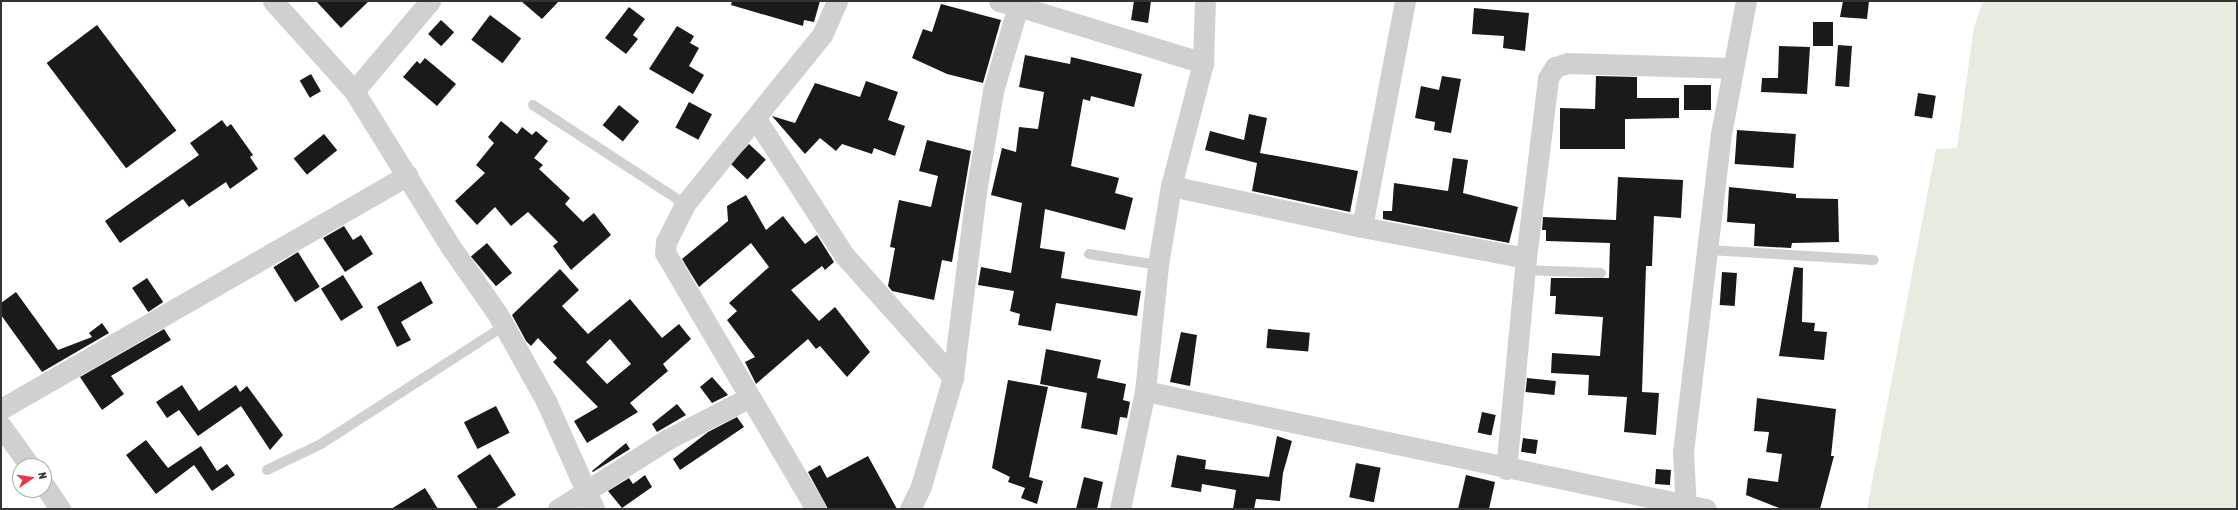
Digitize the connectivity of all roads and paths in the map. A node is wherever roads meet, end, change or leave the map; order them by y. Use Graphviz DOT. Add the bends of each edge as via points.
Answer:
graph roads {
  1 [pos="273,1"];
  2 [pos="430,1"];
  3 [pos="837,1"];
  4 [pos="1206,1"];
  5 [pos="1405,1"];
  6 [pos="1746,1"];
  7 [pos="1008,4"];
  8 [pos="1203,63"];
  9 [pos="1733,68"];
  10 [pos="354,91"];
  11 [pos="533,105"];
  12 [pos="756,119"];
  13 [pos="408,175"];
  14 [pos="1170,186"];
  15 [pos="685,204"];
  16 [pos="1362,227"];
  17 [pos="1709,250"];
  18 [pos="1089,254"];
  19 [pos="1874,260"];
  20 [pos="1525,264"];
  21 [pos="1158,265"];
  22 [pos="1601,273"];
  23 [pos="504,326"];
  24 [pos="953,377"];
  25 [pos="1145,391"];
  26 [pos="750,397"];
  27 [pos="1,409"];
  28 [pos="1,426"];
  29 [pos="24,458"];
  30 [pos="1506,469"];
  31 [pos="267,470"];
  32 [pos="52,497"];
  33 [pos="590,501"];
  34 [pos="1693,507"];
  35 [pos="60,509"];
  36 [pos="558,509"];
  37 [pos="816,509"];
  38 [pos="910,509"];
  39 [pos="1120,509"];
  1 -- 10 [label="street"];
  2 -- 10 [label="street"];
  3 -- 12 [label="street" via="822,35"];
  4 -- 8 [label="street"];
  5 -- 16 [label="street"];
  6 -- 9 [label="street"];
  7 -- 8 [label="street"];
  7 -- 24 [label="street" via="976,192"];
  8 -- 14 [label="street"];
  9 -- 17 [label="street" via="1721,134"];
  9 -- 20 [label="street" via="1568,63 1554,67 1548,78"];
  10 -- 13 [label="street"];
  11 -- 15 [label="lane"];
  12 -- 15 [label="street"];
  12 -- 24 [label="street" via="844,255"];
  13 -- 23 [label="street" via="450,246"];
  13 -- 27 [label="street"];
  14 -- 16 [label="street"];
  14 -- 21 [label="street"];
  15 -- 26 [label="street" via="666,242 666,253"];
  16 -- 20 [label="street"];
  17 -- 19 [label="lane"];
  17 -- 34 [label="street" via="1683,452"];
  18 -- 21 [label="lane"];
  20 -- 22 [label="lane"];
  20 -- 30 [label="street"];
  21 -- 25 [label="street"];
  23 -- 31 [label="lane" via="321,444"];
  23 -- 33 [label="street" via="546,401"];
  24 -- 38 [label="street" via="921,486"];
  25 -- 30 [label="street"];
  25 -- 39 [label="street"];
  26 -- 33 [label="street" via="668,439"];
  26 -- 37 [label="street"];
  28 -- 29 [label="street"];
  30 -- 34 [label="street"];
  32 -- 35 [label="street"];
  33 -- 36 [label="street"];
}
